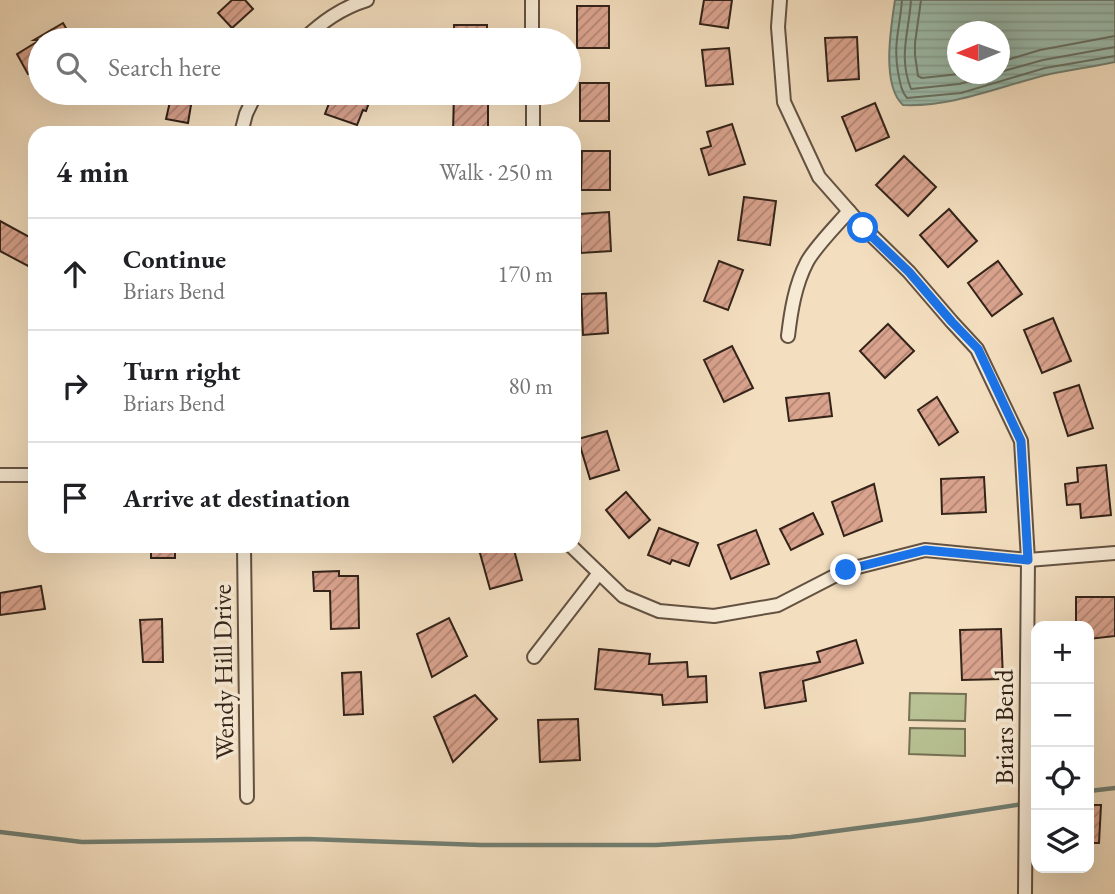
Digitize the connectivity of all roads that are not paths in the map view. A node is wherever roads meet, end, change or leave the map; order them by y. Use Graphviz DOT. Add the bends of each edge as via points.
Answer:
graph roads {
  1 [pos="366,0"];
  2 [pos="532,0"];
  3 [pos="780,0"];
  4 [pos="316,28"];
  5 [pos="532,28"];
  6 [pos="250,105"];
  7 [pos="533,105"];
  8 [pos="243,126"];
  9 [pos="533,126"];
  10 [pos="849,211"];
  11 [pos="788,336"];
  12 [pos="0,475"];
  13 [pos="28,475"];
  14 [pos="244,553"];
  15 [pos="578,553"];
  16 [pos="1115,553"];
  17 [pos="1028,560"];
  18 [pos="599,573"];
  19 [pos="534,657"];
  20 [pos="247,797"];
  21 [pos="1025,894"];
  1 -- 4 [label="street"];
  2 -- 5 [label="street"];
  3 -- 10 [label="street, Briars Bend" via="783,102 818,177"];
  6 -- 8 [label="street"];
  7 -- 9 [label="street"];
  10 -- 11 [label="street" via="808,261 796,290"];
  10 -- 17 [label="street, Briars Bend" via="978,349 1021,441"];
  12 -- 13 [label="street"];
  14 -- 20 [label="street, Wendy Hill Drive"];
  15 -- 18 [label="street"];
  16 -- 17 [label="street"];
  17 -- 18 [label="street" via="925,550 846,570 778,605 714,616 659,611 623,597"];
  17 -- 21 [label="street, Briars Bend"];
  18 -- 19 [label="street"];
}
